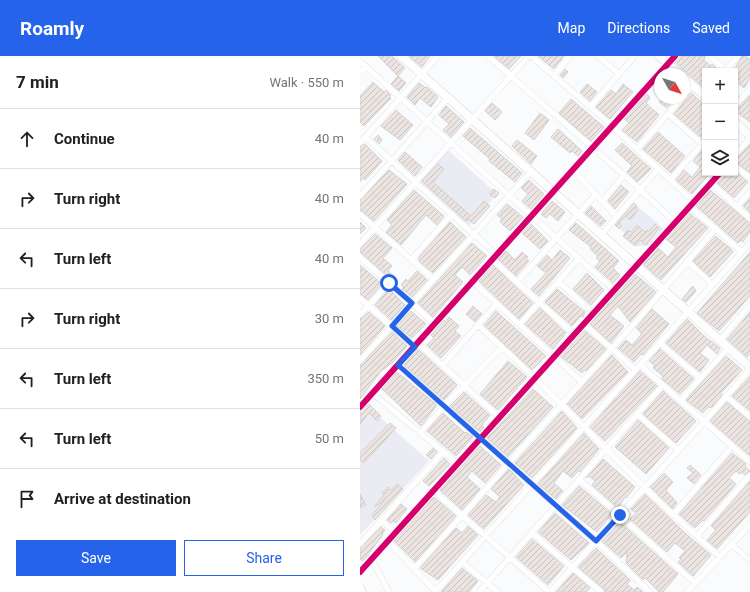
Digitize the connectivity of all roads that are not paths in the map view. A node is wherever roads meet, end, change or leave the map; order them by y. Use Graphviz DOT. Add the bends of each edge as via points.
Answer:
graph roads {
  1 [pos="401,56"];
  2 [pos="438,56"];
  3 [pos="488,56"];
  4 [pos="530,56"];
  5 [pos="570,56"];
  6 [pos="598,56"];
  7 [pos="635,56"];
  8 [pos="659,56"];
  9 [pos="675,56"];
  10 [pos="709,56"];
  11 [pos="738,56"];
  12 [pos="360,61"];
  13 [pos="668,64"];
  14 [pos="366,66"];
  15 [pos="673,68"];
  16 [pos="723,68"];
  17 [pos="728,68"];
  18 [pos="360,72"];
  19 [pos="422,73"];
  20 [pos="619,74"];
  21 [pos="512,76"];
  22 [pos="554,76"];
  23 [pos="690,83"];
  24 [pos="693,85"];
  25 [pos="690,88"];
  26 [pos="750,89"];
  27 [pos="702,93"];
  28 [pos="401,97"];
  29 [pos="449,97"];
  30 [pos="677,104"];
  31 [pos="737,104"];
  32 [pos="590,107"];
  33 [pos="668,114"];
  34 [pos="474,120"];
  35 [pos="427,121"];
  36 [pos="738,125"];
  37 [pos="612,126"];
  38 [pos="365,137"];
  39 [pos="750,137"];
  40 [pos="702,141"];
  41 [pos="360,143"];
  42 [pos="452,143"];
  43 [pos="702,143"];
  44 [pos="593,148"];
  45 [pos="637,149"];
  46 [pos="738,152"];
  47 [pos="392,160"];
  48 [pos="738,168"];
  49 [pos="658,169"];
  50 [pos="573,170"];
  51 [pos="531,171"];
  52 [pos="624,175"];
  53 [pos="717,176"];
  54 [pos="750,178"];
  55 [pos="670,180"];
  56 [pos="416,181"];
  57 [pos="711,183"];
  58 [pos="641,190"];
  59 [pos="555,192"];
  60 [pos="750,192"];
  61 [pos="596,194"];
  62 [pos="509,195"];
  63 [pos="360,196"];
  64 [pos="603,201"];
  65 [pos="694,202"];
  66 [pos="737,206"];
  67 [pos="690,207"];
  68 [pos="360,214"];
  69 [pos="452,214"];
  70 [pos="580,214"];
  71 [pos="532,215"];
  72 [pos="617,217"];
  73 [pos="750,218"];
  74 [pos="676,223"];
  75 [pos="376,227"];
  76 [pos="716,228"];
  77 [pos="474,234"];
  78 [pos="602,234"];
  79 [pos="558,238"];
  80 [pos="360,244"];
  81 [pos="749,245"];
  82 [pos="742,252"];
  83 [pos="497,255"];
  84 [pos="360,257"];
  85 [pos="579,258"];
  86 [pos="411,260"];
  87 [pos="492,260"];
  88 [pos="687,261"];
  89 [pos="637,266"];
  90 [pos="433,279"];
  91 [pos="558,281"];
  92 [pos="473,282"];
  93 [pos="517,282"];
  94 [pos="389,283"];
  95 [pos="713,285"];
  96 [pos="614,290"];
  97 [pos="664,290"];
  98 [pos="360,298"];
  99 [pos="539,302"];
  100 [pos="412,303"];
  101 [pos="497,303"];
  102 [pos="368,305"];
  103 [pos="750,305"];
  104 [pos="689,312"];
  105 [pos="593,313"];
  106 [pos="360,315"];
  107 [pos="435,324"];
  108 [pos="520,324"];
  109 [pos="584,324"];
  110 [pos="478,325"];
  111 [pos="392,326"];
  112 [pos="574,334"];
  113 [pos="720,340"];
  114 [pos="660,343"];
  115 [pos="416,345"];
  116 [pos="502,347"];
  117 [pos="728,348"];
  118 [pos="611,349"];
  119 [pos="555,356"];
  120 [pos="360,361"];
  121 [pos="398,365"];
  122 [pos="443,365"];
  123 [pos="638,368"];
  124 [pos="750,368"];
  125 [pos="534,377"];
  126 [pos="700,378"];
  127 [pos="582,382"];
  128 [pos="465,385"];
  129 [pos="663,385"];
  130 [pos="372,393"];
  131 [pos="726,396"];
  132 [pos="680,401"];
  133 [pos="444,406"];
  134 [pos="561,406"];
  135 [pos="360,407"];
  136 [pos="637,414"];
  137 [pos="499,417"];
  138 [pos="750,417"];
  139 [pos="704,422"];
  140 [pos="583,428"];
  141 [pos="420,433"];
  142 [pos="480,438"];
  143 [pos="732,446"];
  144 [pos="606,449"];
  145 [pos="678,450"];
  146 [pos="443,452"];
  147 [pos="750,462"];
  148 [pos="457,463"];
  149 [pos="509,463"];
  150 [pos="750,474"];
  151 [pos="579,479"];
  152 [pos="532,484"];
  153 [pos="645,487"];
  154 [pos="433,490"];
  155 [pos="556,506"];
  156 [pos="461,515"];
  157 [pos="620,515"];
  158 [pos="673,515"];
  159 [pos="382,520"];
  160 [pos="750,525"];
  161 [pos="396,533"];
  162 [pos="532,533"];
  163 [pos="485,536"];
  164 [pos="697,536"];
  165 [pos="388,541"];
  166 [pos="596,541"];
  167 [pos="360,544"];
  168 [pos="732,545"];
  169 [pos="510,558"];
  170 [pos="720,558"];
  171 [pos="372,560"];
  172 [pos="750,560"];
  173 [pos="462,562"];
  174 [pos="573,567"];
  175 [pos="414,569"];
  176 [pos="360,572"];
  177 [pos="487,582"];
  178 [pos="695,583"];
  179 [pos="360,588"];
  180 [pos="597,591"];
  181 [pos="362,592"];
  182 [pos="389,592"];
  183 [pos="436,592"];
  184 [pos="479,592"];
  185 [pos="498,592"];
  186 [pos="550,592"];
  187 [pos="650,592"];
  188 [pos="687,592"];
  1 -- 19 [label="street"];
  2 -- 19 [label="street"];
  3 -- 21 [label="street"];
  4 -- 21 [label="street"];
  4 -- 22 [label="street"];
  5 -- 22 [label="street"];
  6 -- 20 [label="street"];
  7 -- 20 [label="street"];
  8 -- 13 [label="street"];
  9 -- 13 [label="street"];
  10 -- 16 [label="street"];
  11 -- 17 [label="street"];
  12 -- 14 [label="street"];
  13 -- 15 [label="street"];
  13 -- 37 [label="street"];
  14 -- 18 [label="street"];
  14 -- 28 [label="street"];
  19 -- 28 [label="street"];
  19 -- 29 [label="street"];
  20 -- 32 [label="street"];
  21 -- 34 [label="street"];
  21 -- 44 [label="street"];
  22 -- 32 [label="street"];
  23 -- 24 [label="street"];
  24 -- 25 [label="street"];
  24 -- 27 [label="street"];
  26 -- 31 [label="street"];
  28 -- 35 [label="street"];
  28 -- 38 [label="street"];
  29 -- 34 [label="street"];
  29 -- 35 [label="street"];
  30 -- 33 [label="street"];
  32 -- 37 [label="street"];
  33 -- 40 [label="street"];
  33 -- 45 [label="street"];
  34 -- 42 [label="street"];
  34 -- 51 [label="street"];
  35 -- 42 [label="street"];
  35 -- 47 [label="street"];
  36 -- 39 [label="street"];
  37 -- 44 [label="street"];
  37 -- 45 [label="street"];
  38 -- 41 [label="street"];
  38 -- 47 [label="street"];
  39 -- 46 [label="street"];
  42 -- 56 [label="street"];
  42 -- 62 [label="street"];
  43 -- 55 [label="street"];
  44 -- 50 [label="street"];
  44 -- 52 [label="street"];
  45 -- 49 [label="street"];
  47 -- 56 [label="street"];
  47 -- 63 [label="street"];
  48 -- 54 [label="street"];
  49 -- 55 [label="street"];
  49 -- 58 [label="street"];
  50 -- 59 [label="street"];
  50 -- 61 [label="street"];
  51 -- 59 [label="street"];
  51 -- 62 [label="street"];
  52 -- 58 [label="street"];
  52 -- 64 [label="street"];
  53 -- 57 [label="street"];
  55 -- 65 [label="street"];
  56 -- 69 [label="street"];
  56 -- 75 [label="street"];
  57 -- 65 [label="street"];
  57 -- 66 [label="street"];
  58 -- 72 [label="street"];
  58 -- 74 [label="street"];
  59 -- 70 [label="street"];
  59 -- 71 [label="street"];
  60 -- 66 [label="street"];
  61 -- 64 [label="street"];
  61 -- 70 [label="street"];
  62 -- 71 [label="street"];
  62 -- 77 [label="street"];
  64 -- 72 [label="street"];
  65 -- 67 [label="street"];
  66 -- 73 [label="street"];
  67 -- 74 [label="street"];
  67 -- 76 [label="street"];
  68 -- 75 [label="street"];
  69 -- 77 [label="street"];
  69 -- 86 [label="street"];
  70 -- 78 [label="street"];
  70 -- 79 [label="street"];
  71 -- 79 [label="street"];
  71 -- 83 [label="street"];
  72 -- 78 [label="street"];
  74 -- 89 [label="street"];
  75 -- 80 [label="street"];
  75 -- 86 [label="street"];
  76 -- 82 [label="street"];
  76 -- 88 [label="street"];
  77 -- 83 [label="street"];
  77 -- 90 [label="street"];
  78 -- 89 [label="street"];
  79 -- 85 [label="street"];
  79 -- 93 [label="street"];
  81 -- 82 [label="street"];
  82 -- 95 [label="street"];
  83 -- 87 [label="street"];
  84 -- 94 [label="street"];
  85 -- 91 [label="street"];
  85 -- 96 [label="street"];
  86 -- 90 [label="street"];
  87 -- 92 [label="street"];
  87 -- 93 [label="street"];
  88 -- 95 [label="street"];
  88 -- 97 [label="street"];
  89 -- 96 [label="street"];
  89 -- 97 [label="street"];
  90 -- 100 [label="street"];
  91 -- 99 [label="street"];
  91 -- 105 [label="street"];
  92 -- 101 [label="street"];
  92 -- 107 [label="street"];
  93 -- 99 [label="street"];
  94 -- 100 [label="street"];
  94 -- 102 [label="street"];
  95 -- 104 [label="street"];
  96 -- 105 [label="street"];
  97 -- 104 [label="street"];
  97 -- 118 [label="street"];
  98 -- 102 [label="street"];
  99 -- 108 [label="street"];
  99 -- 112 [label="street"];
  100 -- 107 [label="street"];
  100 -- 111 [label="street"];
  101 -- 108 [label="street"];
  101 -- 110 [label="street"];
  102 -- 106 [label="street"];
  102 -- 111 [label="street"];
  103 -- 113 [label="street"];
  104 -- 113 [label="street"];
  104 -- 114 [label="street"];
  105 -- 109 [label="street"];
  107 -- 115 [label="street"];
  108 -- 119 [label="street"];
  109 -- 112 [label="street"];
  109 -- 118 [label="street"];
  110 -- 116 [label="street"];
  110 -- 122 [label="street"];
  111 -- 115 [label="street"];
  111 -- 120 [label="street"];
  112 -- 119 [label="street"];
  113 -- 117 [label="street"];
  114 -- 123 [label="street"];
  114 -- 126 [label="street"];
  115 -- 121 [label="street"];
  115 -- 122 [label="street"];
  116 -- 125 [label="street"];
  116 -- 128 [label="street"];
  117 -- 124 [label="street"];
  117 -- 126 [label="street"];
  118 -- 123 [label="street"];
  118 -- 127 [label="street"];
  119 -- 125 [label="street"];
  119 -- 127 [label="street"];
  121 -- 130 [label="street"];
  121 -- 133 [label="street"];
  122 -- 128 [label="street"];
  123 -- 129 [label="street"];
  123 -- 140 [label="street"];
  124 -- 131 [label="street"];
  125 -- 134 [label="street"];
  125 -- 137 [label="street"];
  126 -- 132 [label="street"];
  127 -- 134 [label="street"];
  128 -- 133 [label="street"];
  128 -- 137 [label="street"];
  129 -- 132 [label="street"];
  129 -- 136 [label="street"];
  130 -- 135 [label="street"];
  130 -- 141 [label="street"];
  131 -- 138 [label="street"];
  131 -- 139 [label="street"];
  132 -- 139 [label="street"];
  133 -- 141 [label="street"];
  133 -- 142 [label="street"];
  134 -- 140 [label="street"];
  134 -- 149 [label="street"];
  136 -- 144 [label="street"];
  136 -- 145 [label="street"];
  137 -- 142 [label="street"];
  139 -- 143 [label="street"];
  139 -- 145 [label="street"];
  140 -- 144 [label="street"];
  140 -- 152 [label="street"];
  141 -- 146 [label="street"];
  142 -- 148 [label="street"];
  142 -- 149 [label="street"];
  143 -- 147 [label="street"];
  143 -- 158 [label="street"];
  144 -- 151 [label="street"];
  144 -- 153 [label="street"];
  145 -- 153 [label="street"];
  146 -- 148 [label="street"];
  146 -- 159 [label="street"];
  148 -- 154 [label="street"];
  149 -- 152 [label="street"];
  149 -- 156 [label="street"];
  150 -- 164 [label="street"];
  151 -- 155 [label="street"];
  151 -- 157 [label="street"];
  152 -- 155 [label="street"];
  152 -- 163 [label="street"];
  153 -- 157 [label="street"];
  153 -- 158 [label="street"];
  154 -- 156 [label="street"];
  154 -- 161 [label="street"];
  155 -- 162 [label="street"];
  155 -- 166 [label="street"];
  156 -- 163 [label="street"];
  156 -- 175 [label="street"];
  157 -- 166 [label="street"];
  157 -- 178 [label="street"];
  158 -- 164 [label="street"];
  159 -- 161 [label="street"];
  159 -- 167 [label="street"];
  160 -- 168 [label="street"];
  161 -- 165 [label="street"];
  162 -- 169 [label="street"];
  162 -- 174 [label="street"];
  163 -- 169 [label="street"];
  163 -- 173 [label="street"];
  164 -- 170 [label="street"];
  165 -- 171 [label="street"];
  165 -- 175 [label="street"];
  166 -- 174 [label="street"];
  166 -- 187 [label="street"];
  168 -- 170 [label="street"];
  168 -- 172 [label="street"];
  169 -- 177 [label="street"];
  169 -- 186 [label="street"];
  170 -- 178 [label="street"];
  171 -- 176 [label="street"];
  171 -- 182 [label="street"];
  173 -- 177 [label="street"];
  173 -- 183 [label="street"];
  174 -- 180 [label="street"];
  174 -- 186 [label="street"];
  175 -- 183 [label="street"];
  177 -- 184 [label="street"];
  177 -- 185 [label="street"];
  178 -- 188 [label="street"];
  179 -- 181 [label="street"];
}
